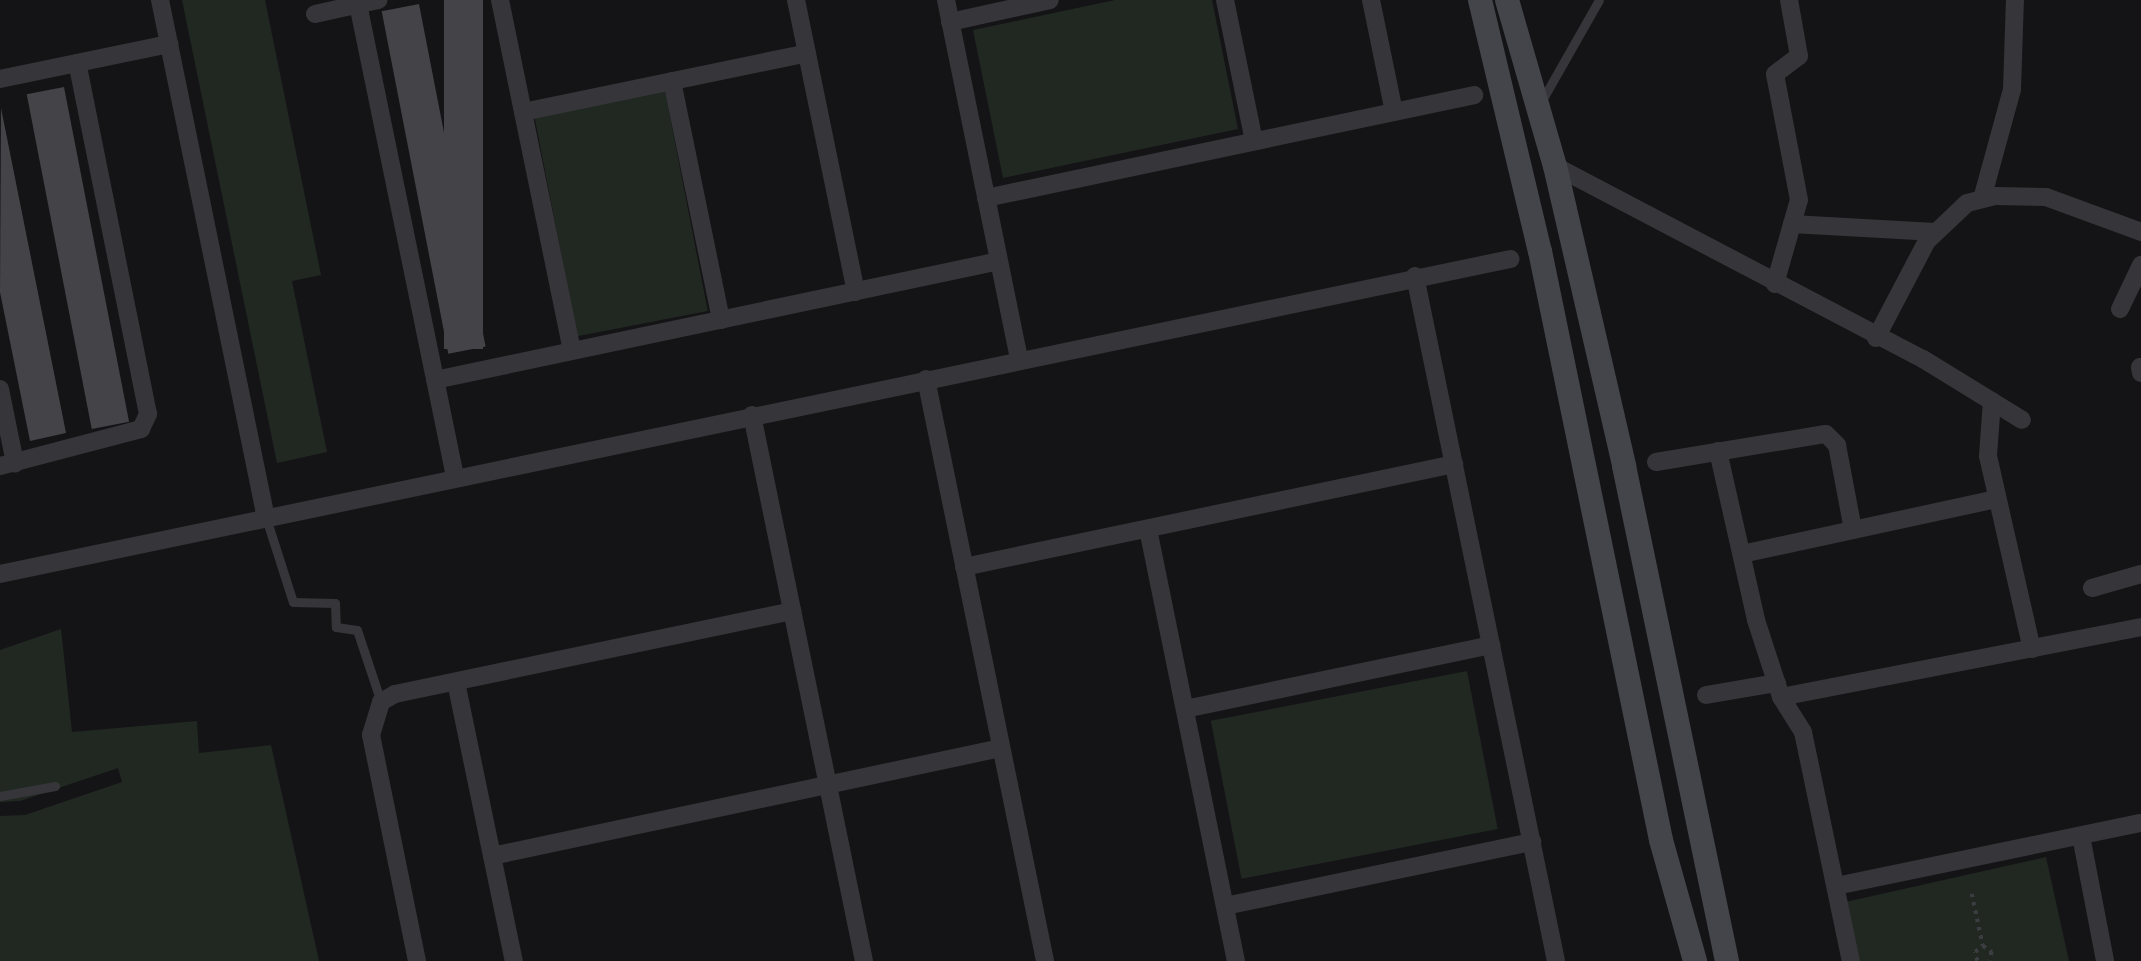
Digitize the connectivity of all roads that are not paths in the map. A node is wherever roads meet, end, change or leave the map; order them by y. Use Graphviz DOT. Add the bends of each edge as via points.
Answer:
graph roads {
  1 [pos="160,0"];
  2 [pos="378,0"];
  3 [pos="500,0"];
  4 [pos="796,0"];
  5 [pos="946,0"];
  6 [pos="1050,0"];
  7 [pos="1225,0"];
  8 [pos="1371,0"];
  9 [pos="1480,0"];
  10 [pos="1507,0"];
  11 [pos="1599,0"];
  12 [pos="1789,0"];
  13 [pos="2015,0"];
  14 [pos="358,4"];
  15 [pos="315,13"];
  16 [pos="950,22"];
  17 [pos="169,44"];
  18 [pos="807,52"];
  19 [pos="77,63"];
  20 [pos="0,79"];
  21 [pos="672,81"];
  22 [pos="1474,95"];
  23 [pos="1538,107"];
  24 [pos="523,112"];
  25 [pos="1394,112"];
  26 [pos="1254,141"];
  27 [pos="1555,166"];
  28 [pos="986,198"];
  29 [pos="1982,199"];
  30 [pos="1792,224"];
  31 [pos="1936,232"];
  32 [pos="2141,232"];
  33 [pos="1510,259"];
  34 [pos="999,261"];
  35 [pos="2141,265"];
  36 [pos="1415,276"];
  37 [pos="1775,284"];
  38 [pos="856,292"];
  39 [pos="2120,309"];
  40 [pos="721,320"];
  41 [pos="1876,338"];
  42 [pos="572,351"];
  43 [pos="1019,359"];
  44 [pos="926,379"];
  45 [pos="435,380"];
  46 [pos="0,389"];
  47 [pos="1992,401"];
  48 [pos="752,415"];
  49 [pos="2022,420"];
  50 [pos="1718,451"];
  51 [pos="1656,462"];
  52 [pos="8,464"];
  53 [pos="1454,464"];
  54 [pos="455,477"];
  55 [pos="1997,499"];
  56 [pos="267,518"];
  57 [pos="1147,529"];
  58 [pos="1853,530"];
  59 [pos="1742,554"];
  60 [pos="964,567"];
  61 [pos="0,574"];
  62 [pos="2141,574"];
  63 [pos="2092,588"];
  64 [pos="792,611"];
  65 [pos="2141,627"];
  66 [pos="1492,645"];
  67 [pos="2032,649"];
  68 [pos="456,682"];
  69 [pos="1779,690"];
  70 [pos="1706,695"];
  71 [pos="381,702"];
  72 [pos="1185,709"];
  73 [pos="1001,748"];
  74 [pos="828,785"];
  75 [pos="55,786"];
  76 [pos="0,796"];
  77 [pos="2141,823"];
  78 [pos="2081,836"];
  79 [pos="1532,842"];
  80 [pos="492,856"];
  81 [pos="1836,886"];
  82 [pos="1225,906"];
  83 [pos="417,961"];
  84 [pos="513,961"];
  85 [pos="864,961"];
  86 [pos="1045,961"];
  87 [pos="1236,961"];
  88 [pos="1556,961"];
  89 [pos="1695,961"];
  90 [pos="1727,961"];
  91 [pos="1851,961"];
  92 [pos="2105,961"];
  1 -- 17 [label="street"];
  2 -- 14 [label="street"];
  3 -- 24 [label="street"];
  4 -- 18 [label="street"];
  5 -- 16 [label="street"];
  6 -- 16 [label="street"];
  7 -- 26 [label="street"];
  8 -- 25 [label="street"];
  9 -- 89 [label="main road" via="1540,251 1661,840"];
  10 -- 23 [label="main road"];
  11 -- 23 [label="lane"];
  12 -- 30 [label="street" via="1799,55 1775,74 1799,200"];
  13 -- 29 [label="street" via="2012,89"];
  14 -- 15 [label="street"];
  14 -- 45 [label="street"];
  16 -- 28 [label="street"];
  17 -- 19 [label="street"];
  17 -- 56 [label="street"];
  18 -- 21 [label="street"];
  18 -- 38 [label="street"];
  19 -- 20 [label="street"];
  19 -- 52 [label="street" via="148,414 141,429"];
  21 -- 24 [label="street"];
  21 -- 40 [label="street"];
  22 -- 25 [label="street"];
  23 -- 27 [label="main road"];
  24 -- 42 [label="street"];
  25 -- 26 [label="street"];
  26 -- 28 [label="street"];
  27 -- 37 [label="street"];
  27 -- 90 [label="main road" via="1624,466"];
  28 -- 34 [label="street"];
  29 -- 31 [label="street" via="1967,203"];
  29 -- 32 [label="street" via="2046,197"];
  30 -- 31 [label="street"];
  30 -- 37 [label="street"];
  31 -- 41 [label="street" via="1909,269"];
  33 -- 36 [label="street"];
  34 -- 38 [label="street"];
  34 -- 43 [label="street"];
  35 -- 39 [label="street"];
  36 -- 43 [label="street"];
  36 -- 53 [label="street"];
  37 -- 41 [label="street"];
  38 -- 40 [label="street"];
  40 -- 42 [label="street"];
  41 -- 47 [label="street" via="1923,359"];
  42 -- 45 [label="street"];
  43 -- 44 [label="street"];
  44 -- 48 [label="street"];
  44 -- 60 [label="street"];
  45 -- 54 [label="street"];
  46 -- 52 [label="street"];
  47 -- 49 [label="street"];
  47 -- 55 [label="street" via="1988,456"];
  48 -- 54 [label="street"];
  48 -- 64 [label="street"];
  50 -- 51 [label="street"];
  50 -- 58 [label="street" via="1826,434 1837,445"];
  50 -- 59 [label="street"];
  53 -- 57 [label="street"];
  53 -- 66 [label="street"];
  54 -- 56 [label="street"];
  55 -- 58 [label="street"];
  55 -- 67 [label="street"];
  56 -- 61 [label="street"];
  56 -- 71 [label="lane" via="293,602 334,603 336,627 357,630"];
  57 -- 60 [label="street"];
  57 -- 72 [label="street"];
  58 -- 59 [label="street"];
  59 -- 69 [label="street"];
  60 -- 73 [label="street"];
  62 -- 63 [label="street"];
  64 -- 68 [label="street"];
  64 -- 74 [label="street"];
  65 -- 67 [label="street"];
  66 -- 72 [label="street"];
  66 -- 79 [label="street"];
  67 -- 69 [label="street"];
  68 -- 71 [label="street" via="395,694"];
  68 -- 80 [label="street"];
  69 -- 70 [label="street"];
  69 -- 81 [label="street" via="1803,732"];
  71 -- 83 [label="street" via="371,735"];
  72 -- 82 [label="street"];
  73 -- 74 [label="street"];
  73 -- 86 [label="street"];
  74 -- 80 [label="street"];
  74 -- 85 [label="street"];
  75 -- 76 [label="lane"];
  77 -- 78 [label="street"];
  78 -- 81 [label="street"];
  78 -- 92 [label="street"];
  79 -- 82 [label="street"];
  79 -- 88 [label="street"];
  80 -- 84 [label="street"];
  81 -- 91 [label="street"];
  82 -- 87 [label="street"];
}
